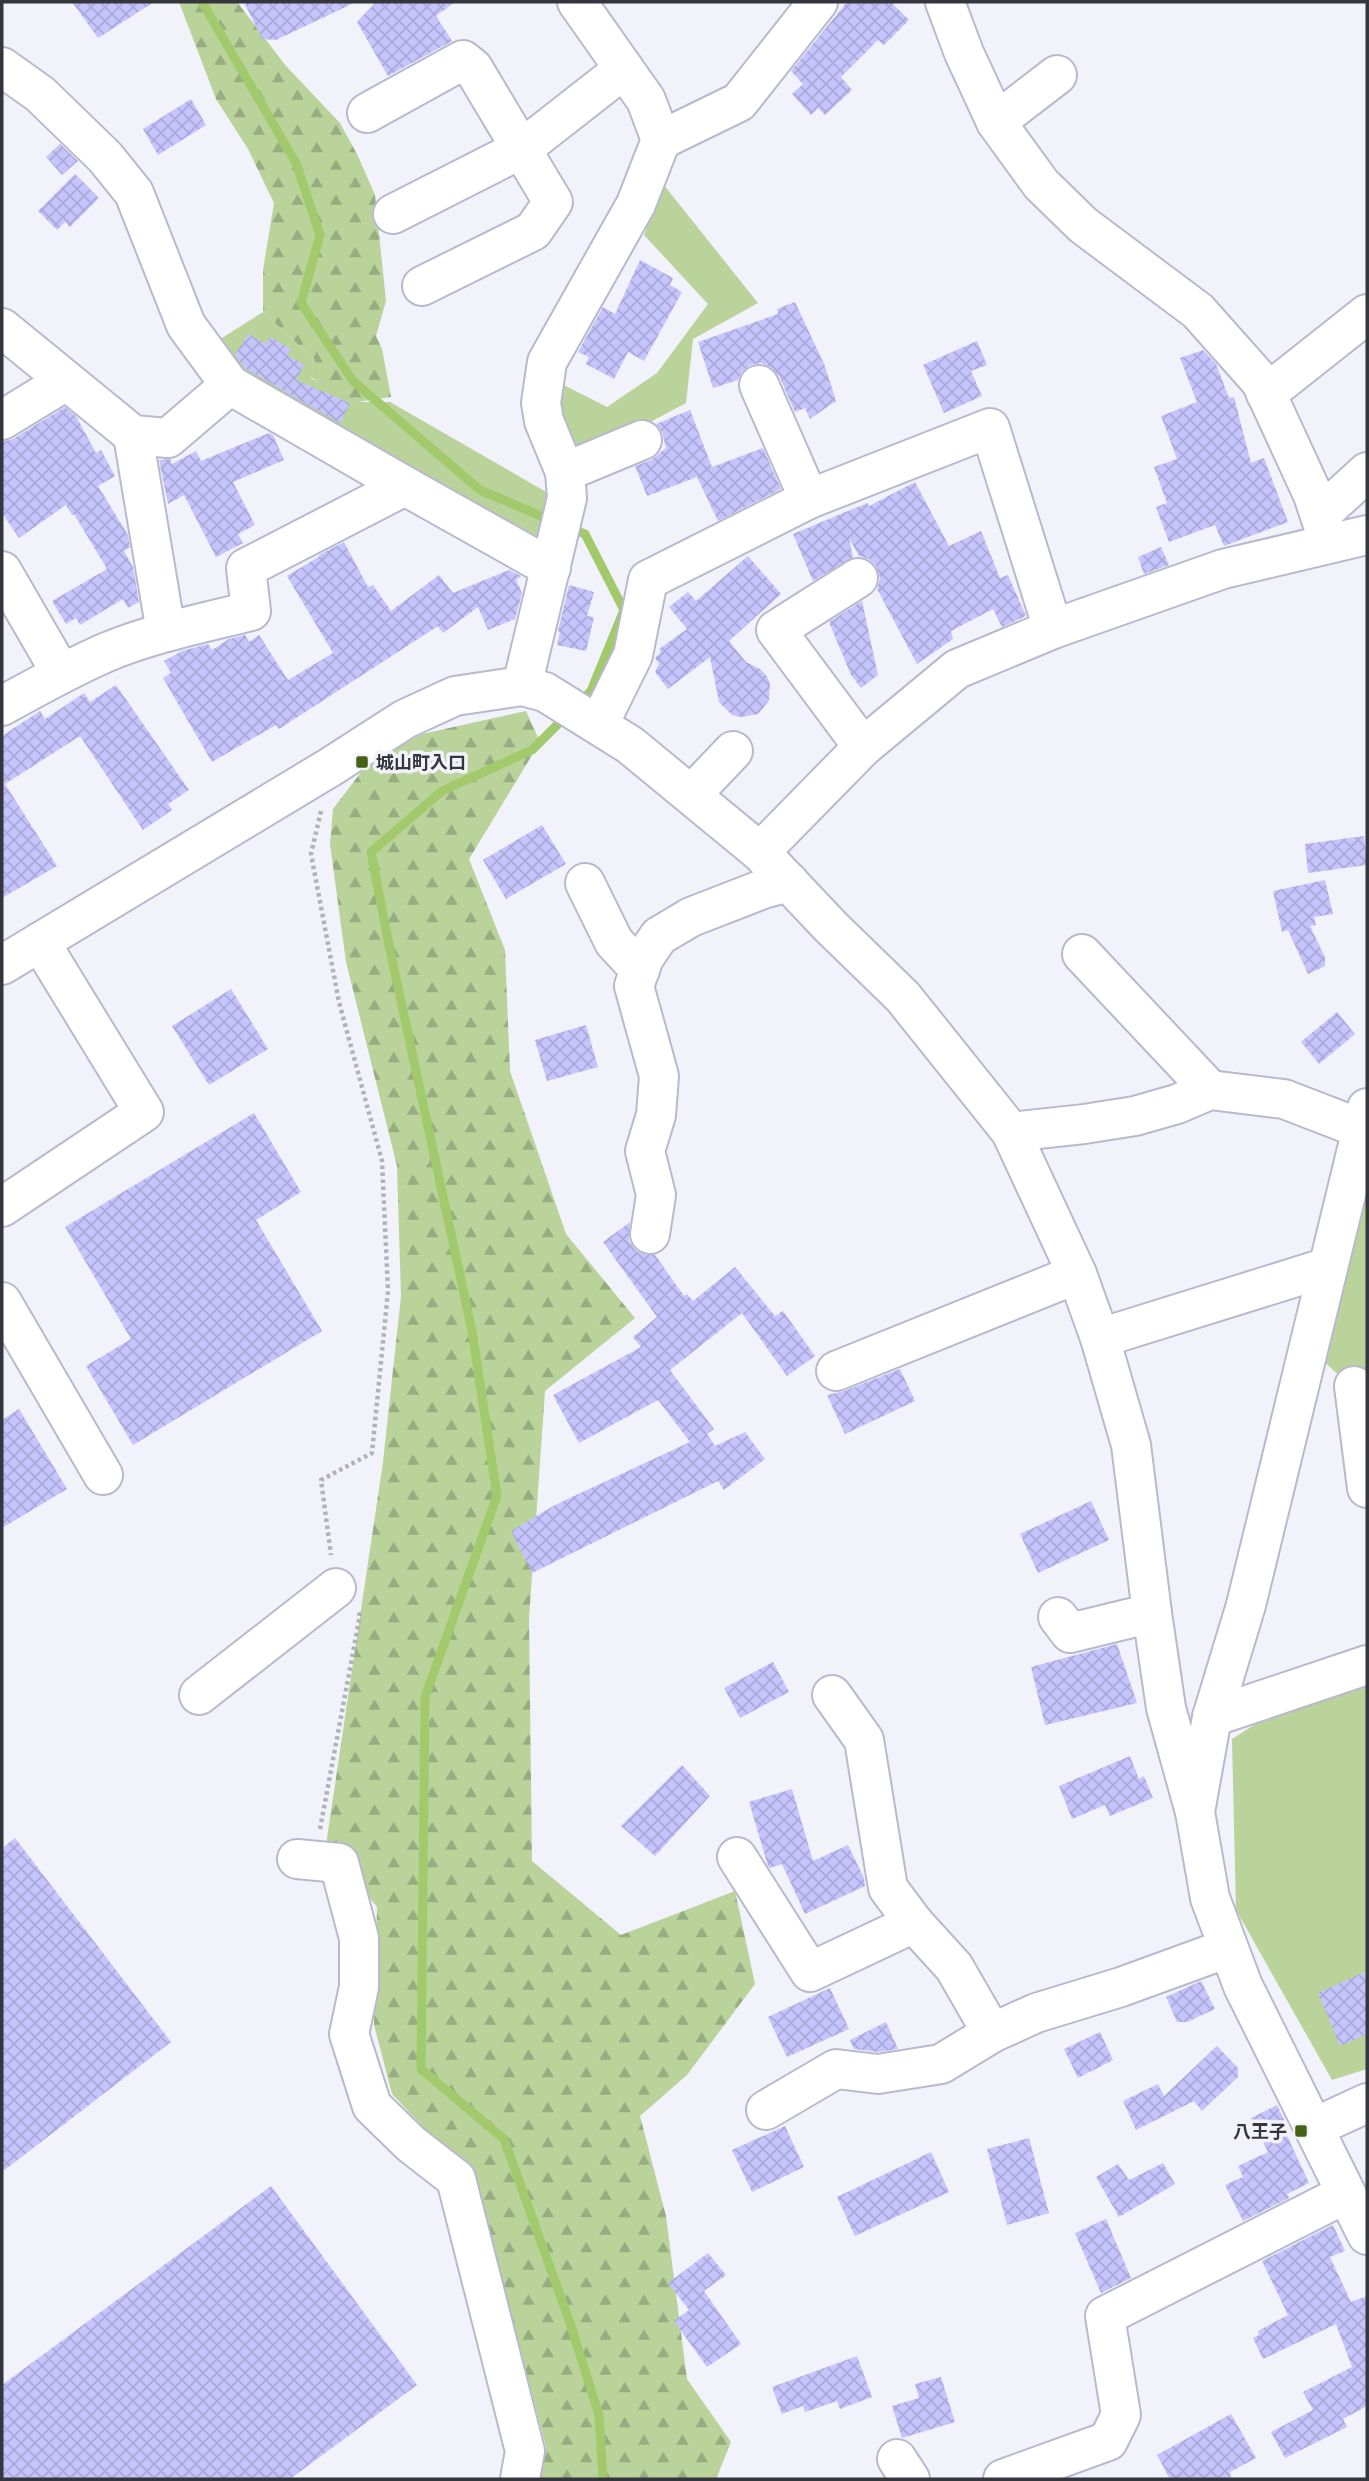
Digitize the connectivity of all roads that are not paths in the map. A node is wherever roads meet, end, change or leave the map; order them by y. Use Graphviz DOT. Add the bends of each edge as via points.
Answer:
graph roads {
  1 [pos="577,2"];
  2 [pos="818,2"];
  3 [pos="945,2"];
  4 [pos="2,67"];
  5 [pos="624,69"];
  6 [pos="1058,75"];
  7 [pos="367,113"];
  8 [pos="996,122"];
  9 [pos="661,140"];
  10 [pos="523,148"];
  11 [pos="393,214"];
  12 [pos="422,286"];
  13 [pos="1367,314"];
  14 [pos="2,328"];
  15 [pos="66,381"];
  16 [pos="230,385"];
  17 [pos="759,385"];
  18 [pos="1266,394"];
  19 [pos="2,420"];
  20 [pos="133,435"];
  21 [pos="642,440"];
  22 [pos="1367,472"];
  23 [pos="566,484"];
  24 [pos="405,486"];
  25 [pos="809,499"];
  26 [pos="1325,529"];
  27 [pos="1367,536"];
  28 [pos="554,556"];
  29 [pos="2,571"];
  30 [pos="858,578"];
  31 [pos="1053,629"];
  32 [pos="166,632"];
  33 [pos="61,673"];
  34 [pos="522,687"];
  35 [pos="2,706"];
  36 [pos="599,724"];
  37 [pos="863,747"];
  38 [pos="733,751"];
  39 [pos="692,794"];
  40 [pos="760,852"];
  41 [pos="585,883"];
  42 [pos="789,883"];
  43 [pos="40,942"];
  44 [pos="1082,954"];
  45 [pos="2,965"];
  46 [pos="640,970"];
  47 [pos="1210,1090"];
  48 [pos="1366,1122"];
  49 [pos="1011,1132"];
  50 [pos="2,1207"];
  51 [pos="650,1234"];
  52 [pos="1328,1267"];
  53 [pos="1077,1274"];
  54 [pos="2,1302"];
  55 [pos="1100,1338"];
  56 [pos="836,1371"];
  57 [pos="1301,1379"];
  58 [pos="1361,1387"];
  59 [pos="103,1475"];
  60 [pos="1367,1488"];
  61 [pos="336,1588"];
  62 [pos="1152,1614"];
  63 [pos="1058,1617"];
  64 [pos="1367,1665"];
  65 [pos="199,1695"];
  66 [pos="832,1695"];
  67 [pos="1212,1717"];
  68 [pos="1195,1812"];
  69 [pos="737,1857"];
  70 [pos="306,1860"];
  71 [pos="914,1923"];
  72 [pos="1228,1948"];
  73 [pos="992,2033"];
  74 [pos="1367,2104"];
  75 [pos="766,2110"];
  76 [pos="1315,2127"];
  77 [pos="1345,2194"];
  78 [pos="1367,2235"];
  79 [pos="520,2479"];
  80 [pos="1003,2479"];
  1 -- 5 [label="street"];
  2 -- 9 [label="street" via="739,102"];
  3 -- 8 [label="street"];
  4 -- 16 [label="street" via="40,94 105,156 134,193 186,325"];
  5 -- 9 [label="street" via="646,100"];
  5 -- 10 [label="street"];
  6 -- 8 [label="street"];
  7 -- 10 [label="street" via="463,60 473,68"];
  8 -- 18 [label="street" via="1041,184 1083,225 1198,311 1261,382"];
  9 -- 23 [label="street" via="636,204 547,362 541,403"];
  10 -- 11 [label="street"];
  10 -- 12 [label="street" via="553,202 533,230"];
  13 -- 18 [label="street"];
  14 -- 15 [label="street"];
  15 -- 19 [label="street"];
  15 -- 20 [label="street"];
  16 -- 20 [label="street" via="168,438"];
  16 -- 24 [label="street"];
  17 -- 25 [label="street"];
  18 -- 26 [label="street"];
  20 -- 32 [label="street"];
  21 -- 23 [label="street"];
  22 -- 26 [label="street"];
  23 -- 28 [label="street"];
  24 -- 28 [label="street"];
  24 -- 32 [label="street" via="246,568 251,611"];
  25 -- 31 [label="street" via="990,428"];
  25 -- 36 [label="street" via="648,580 634,655"];
  26 -- 27 [label="street"];
  26 -- 31 [label="street"];
  28 -- 34 [label="street"];
  29 -- 33 [label="street"];
  30 -- 37 [label="street" via="776,630"];
  31 -- 37 [label="street" via="957,669"];
  32 -- 33 [label="street"];
  33 -- 35 [label="street"];
  34 -- 36 [label="street" via="544,692"];
  34 -- 43 [label="street" via="455,696 405,719"];
  36 -- 39 [label="street"];
  37 -- 40 [label="street"];
  38 -- 39 [label="street"];
  39 -- 40 [label="street"];
  40 -- 42 [label="street"];
  41 -- 46 [label="street" via="614,942"];
  42 -- 46 [label="street" via="691,917 659,936"];
  42 -- 49 [label="street" via="904,997"];
  43 -- 45 [label="street"];
  43 -- 50 [label="street" via="144,1112"];
  44 -- 47 [label="street"];
  46 -- 51 [label="street" via="634,986 659,1076 656,1115 646,1150 656,1195"];
  47 -- 48 [label="street" via="1284,1099"];
  47 -- 49 [label="street" via="1135,1115"];
  48 -- 52 [label="street"];
  49 -- 53 [label="street"];
  52 -- 55 [label="street"];
  52 -- 57 [label="street"];
  53 -- 55 [label="street"];
  53 -- 56 [label="street"];
  54 -- 59 [label="street"];
  55 -- 62 [label="street" via="1131,1446"];
  57 -- 58 [label="street"];
  57 -- 67 [label="street" via="1246,1605"];
  58 -- 60 [label="street"];
  61 -- 65 [label="street"];
  62 -- 63 [label="street" via="1070,1633"];
  62 -- 68 [label="street" via="1166,1708"];
  64 -- 67 [label="street"];
  66 -- 71 [label="street" via="864,1740 888,1888"];
  67 -- 68 [label="street"];
  68 -- 72 [label="street" via="1210,1898"];
  69 -- 71 [label="street" via="810,1972"];
  70 -- 79 [label="street" via="339,1863 359,1938 359,1987 349,2034 372,2106 456,2179 525,2451"];
  71 -- 73 [label="street" via="954,1967"];
  72 -- 73 [label="street" via="1036,2013"];
  72 -- 76 [label="street"];
  73 -- 75 [label="street" via="941,2064 878,2074 836,2069"];
  74 -- 76 [label="street"];
  76 -- 77 [label="street"];
  77 -- 78 [label="street"];
  77 -- 80 [label="street" via="1105,2316 1121,2415 1108,2441"];
}
